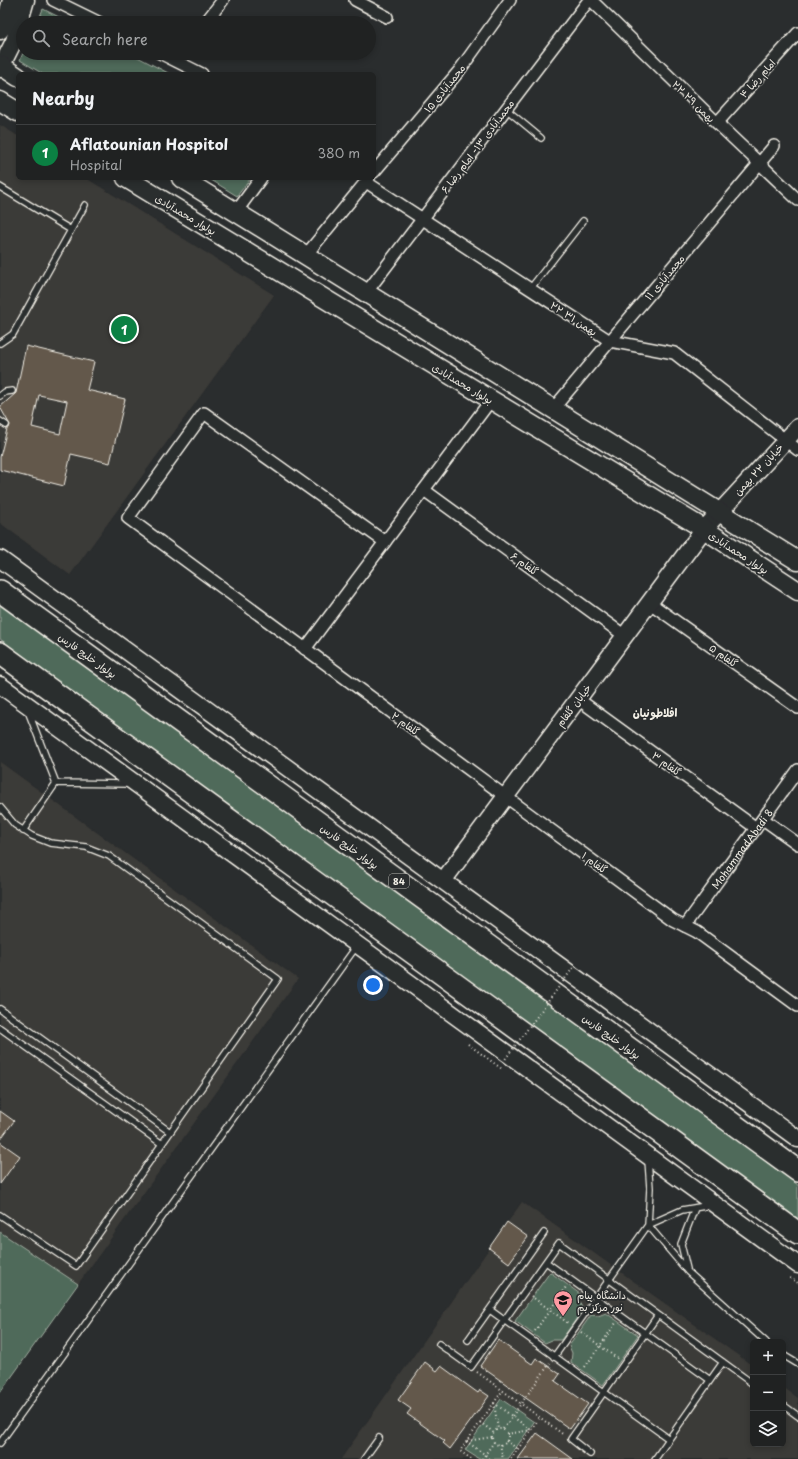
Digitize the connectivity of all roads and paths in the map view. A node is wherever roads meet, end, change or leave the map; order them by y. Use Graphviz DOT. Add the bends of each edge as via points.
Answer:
graph roads {
  1 [pos="11,0"];
  2 [pos="26,0"];
  3 [pos="53,0"];
  4 [pos="223,0"];
  5 [pos="355,0"];
  6 [pos="510,0"];
  7 [pos="590,0"];
  8 [pos="21,16"];
  9 [pos="86,16"];
  10 [pos="210,16"];
  11 [pos="387,17"];
  12 [pos="0,31"];
  13 [pos="798,33"];
  14 [pos="16,34"];
  15 [pos="182,60"];
  16 [pos="1,67"];
  17 [pos="199,72"];
  18 [pos="16,76"];
  19 [pos="0,101"];
  20 [pos="506,109"];
  21 [pos="16,111"];
  22 [pos="717,123"];
  23 [pos="541,138"];
  24 [pos="774,146"];
  25 [pos="759,164"];
  26 [pos="376,170"];
  27 [pos="129,180"];
  28 [pos="184,180"];
  29 [pos="260,180"];
  30 [pos="368,180"];
  31 [pos="0,187"];
  32 [pos="200,190"];
  33 [pos="798,200"];
  34 [pos="85,205"];
  35 [pos="236,212"];
  36 [pos="184,213"];
  37 [pos="422,219"];
  38 [pos="583,221"];
  39 [pos="71,230"];
  40 [pos="306,255"];
  41 [pos="530,289"];
  42 [pos="366,292"];
  43 [pos="610,341"];
  44 [pos="0,343"];
  45 [pos="12,391"];
  46 [pos="0,396"];
  47 [pos="491,400"];
  48 [pos="553,409"];
  49 [pos="0,421"];
  50 [pos="6,425"];
  51 [pos="798,427"];
  52 [pos="785,440"];
  53 [pos="798,450"];
  54 [pos="424,490"];
  55 [pos="719,512"];
  56 [pos="704,530"];
  57 [pos="385,542"];
  58 [pos="0,559"];
  59 [pos="798,561"];
  60 [pos="0,591"];
  61 [pos="798,591"];
  62 [pos="650,602"];
  63 [pos="625,636"];
  64 [pos="305,649"];
  65 [pos="0,653"];
  66 [pos="0,685"];
  67 [pos="578,699"];
  68 [pos="24,702"];
  69 [pos="798,708"];
  70 [pos="798,770"];
  71 [pos="56,783"];
  72 [pos="136,784"];
  73 [pos="506,796"];
  74 [pos="0,807"];
  75 [pos="763,819"];
  76 [pos="756,828"];
  77 [pos="23,831"];
  78 [pos="798,844"];
  79 [pos="443,881"];
  80 [pos="685,926"];
  81 [pos="357,945"];
  82 [pos="573,968"];
  83 [pos="798,1006"];
  84 [pos="0,1009"];
  85 [pos="0,1028"];
  86 [pos="503,1062"];
  87 [pos="170,1132"];
  88 [pos="798,1139"];
  89 [pos="162,1144"];
  90 [pos="647,1155"];
  91 [pos="798,1171"];
  92 [pos="714,1204"];
  93 [pos="695,1208"];
  94 [pos="0,1216"];
  95 [pos="648,1225"];
  96 [pos="544,1233"];
  97 [pos="798,1233"];
  98 [pos="546,1262"];
  99 [pos="798,1265"];
  100 [pos="688,1272"];
  101 [pos="572,1280"];
  102 [pos="609,1280"];
  103 [pos="596,1298"];
  104 [pos="490,1310"];
  105 [pos="658,1315"];
  106 [pos="621,1316"];
  107 [pos="505,1321"];
  108 [pos="646,1334"];
  109 [pos="530,1339"];
  110 [pos="763,1339"];
  111 [pos="468,1340"];
  112 [pos="439,1344"];
  113 [pos="786,1356"];
  114 [pos="554,1357"];
  115 [pos="723,1362"];
  116 [pos="798,1364"];
  117 [pos="548,1366"];
  118 [pos="471,1368"];
  119 [pos="579,1375"];
  120 [pos="710,1380"];
  121 [pos="750,1382"];
  122 [pos="503,1390"];
  123 [pos="604,1392"];
  124 [pos="494,1403"];
  125 [pos="521,1404"];
  126 [pos="786,1407"];
  127 [pos="512,1416"];
  128 [pos="798,1416"];
  129 [pos="540,1417"];
  130 [pos="480,1422"];
  131 [pos="498,1429"];
  132 [pos="503,1429"];
  133 [pos="532,1430"];
  134 [pos="493,1432"];
  135 [pos="507,1434"];
  136 [pos="492,1437"];
  137 [pos="379,1438"];
  138 [pos="571,1439"];
  139 [pos="669,1439"];
  140 [pos="466,1441"];
  141 [pos="506,1441"];
  142 [pos="494,1442"];
  143 [pos="0,1443"];
  144 [pos="500,1444"];
  145 [pos="518,1449"];
  146 [pos="590,1454"];
  147 [pos="485,1455"];
  148 [pos="364,1459"];
  149 [pos="471,1459"];
  150 [pos="482,1459"];
  151 [pos="490,1459"];
  152 [pos="502,1459"];
  153 [pos="511,1459"];
  154 [pos="655,1459"];
  1 -- 12 [label="street"];
  2 -- 8 [label="street"];
  3 -- 9 [label="street"];
  4 -- 10 [label="street"];
  5 -- 11 [label="street"];
  6 -- 26 [label="street, محمدآبادی ۱۵" via="459,71"];
  7 -- 20 [label="street, محمدآبادی ۱۳- امام رضا ۶"];
  7 -- 22 [label="street, ۲۲ بهمن ۲۹"];
  13 -- 22 [label="street, امام رضا ۴"];
  14 -- 16 [label="street"];
  15 -- 17 [label="street"];
  16 -- 18 [label="main road"];
  19 -- 21 [label="main road"];
  20 -- 23 [label="lane"];
  20 -- 37 [label="street, محمدآبادی ۱۳- امام رضا ۶"];
  22 -- 25 [label="street, ۲۲ بهمن ۲۹"];
  24 -- 25 [label="street, محمدآبادی ۱۱"];
  25 -- 33 [label="street, ۲۲ بهمن ۲۹"];
  25 -- 43 [label="street, محمدآبادی ۱۱"];
  27 -- 36 [label="main road, بولوار محمدآبادی"];
  28 -- 32 [label="main road"];
  29 -- 35 [label="street"];
  30 -- 37 [label="street, ۲۲ بهمن ۳۱"];
  30 -- 40 [label="street"];
  31 -- 39 [label="lane"];
  32 -- 35 [label="main road"];
  32 -- 36 [label="main road"];
  34 -- 39 [label="lane"];
  35 -- 40 [label="main road"];
  36 -- 47 [label="main road, بولوار محمدآبادی"];
  37 -- 41 [label="street, ۲۲ بهمن ۳۱"];
  37 -- 42 [label="street, محمدآبادی ۱۳- امام رضا ۶"];
  38 -- 41 [label="lane"];
  39 -- 44 [label="lane" via="13,334"];
  40 -- 42 [label="main road"];
  41 -- 43 [label="street, ۲۲ بهمن ۳۱"];
  42 -- 48 [label="main road"];
  43 -- 48 [label="street, محمدآبادی ۱۱"];
  43 -- 52 [label="street, ۲۲ بهمن ۳۱" via="674,353"];
  45 -- 46 [label="lane"];
  47 -- 54 [label="street"];
  47 -- 56 [label="main road, بولوار محمدآبادی"];
  48 -- 55 [label="main road"];
  49 -- 50 [label="lane"];
  51 -- 52 [label="street, خیابان ۲۲ بهمن"];
  52 -- 53 [label="street, ۲۲ بهمن ۳۱"];
  52 -- 55 [label="street, خیابان ۲۲ بهمن"];
  54 -- 57 [label="street"];
  54 -- 63 [label="street, گلفام ۶"];
  55 -- 56 [label="street, خیابان ۲۲ بهمن"];
  55 -- 59 [label="main road"];
  56 -- 61 [label="main road, بولوار محمدآبادی"];
  56 -- 62 [label="street, خیابان گلفام"];
  57 -- 64 [label="street"];
  57 -- 64 [label="street, گلفام ۲" via="204,413 128,518"];
  58 -- 79 [label="street"];
  60 -- 91 [label="highway, بولوار خلیج فارس / 84"];
  62 -- 63 [label="street, خیابان گلفام"];
  62 -- 69 [label="street, گلفام ۵"];
  63 -- 67 [label="street, خیابان گلفام"];
  64 -- 73 [label="street, گلفام ۲"];
  65 -- 97 [label="highway"];
  66 -- 68 [label="street"];
  67 -- 73 [label="street, خیابان گلفام"];
  67 -- 76 [label="street, گلفام ۳"];
  68 -- 71 [label="lane"];
  68 -- 72 [label="street"];
  70 -- 75 [label="street, MohammadAbadi 8"];
  71 -- 72 [label="lane"];
  71 -- 77 [label="lane"];
  72 -- 81 [label="street"];
  73 -- 79 [label="street, خیابان گلفام"];
  73 -- 80 [label="street, گلفام ۱" via="673,920"];
  74 -- 77 [label="lane"];
  75 -- 76 [label="street, MohammadAbadi 8"];
  75 -- 78 [label="street"];
  76 -- 80 [label="street, MohammadAbadi 8"];
  77 -- 87 [label="lane" via="50,843 86,848 110,856 278,979"];
  79 -- 88 [label="street"];
  80 -- 83 [label="street, گلفام ۱" via="697,932"];
  81 -- 90 [label="street"];
  81 -- 143 [label="lane"];
  82 -- 86 [label="path, bridge"];
  84 -- 87 [label="lane"];
  85 -- 89 [label="lane"];
  87 -- 89 [label="lane"];
  89 -- 94 [label="lane" via="76,1266"];
  90 -- 92 [label="street"];
  90 -- 95 [label="lane" via="650,1188"];
  92 -- 93 [label="lane"];
  92 -- 99 [label="street"];
  93 -- 95 [label="lane" via="682,1210"];
  93 -- 100 [label="lane" via="681,1244"];
  95 -- 100 [label="lane"];
  95 -- 102 [label="lane"];
  96 -- 104 [label="lane"];
  98 -- 101 [label="lane"];
  98 -- 102 [label="lane" via="559,1243"];
  98 -- 107 [label="lane"];
  100 -- 110 [label="lane"];
  101 -- 103 [label="lane"];
  101 -- 109 [label="path"];
  102 -- 103 [label="lane"];
  102 -- 105 [label="lane"];
  103 -- 106 [label="lane"];
  103 -- 114 [label="lane"];
  104 -- 107 [label="lane"];
  104 -- 111 [label="lane"];
  105 -- 108 [label="lane"];
  105 -- 115 [label="lane"];
  106 -- 108 [label="lane"];
  106 -- 119 [label="path"];
  107 -- 109 [label="lane"];
  107 -- 118 [label="lane"];
  108 -- 120 [label="lane"];
  108 -- 123 [label="lane"];
  109 -- 114 [label="lane"];
  112 -- 118 [label="lane"];
  113 -- 116 [label="lane"];
  114 -- 119 [label="lane"];
  115 -- 120 [label="lane"];
  115 -- 121 [label="lane"];
  117 -- 125 [label="path"];
  118 -- 122 [label="path"];
  119 -- 123 [label="lane"];
  120 -- 139 [label="lane"];
  122 -- 124 [label="path"];
  122 -- 125 [label="path"];
  123 -- 138 [label="lane"];
  123 -- 139 [label="lane"];
  124 -- 127 [label="path"];
  124 -- 130 [label="path"];
  124 -- 131 [label="path"];
  125 -- 127 [label="path"];
  125 -- 129 [label="path"];
  126 -- 128 [label="lane"];
  127 -- 132 [label="path"];
  127 -- 133 [label="path"];
  129 -- 133 [label="path"];
  129 -- 138 [label="path"];
  130 -- 134 [label="path"];
  130 -- 140 [label="path"];
  131 -- 132 [label="path"];
  131 -- 134 [label="path"];
  132 -- 135 [label="path"];
  133 -- 135 [label="path"];
  133 -- 145 [label="path"];
  134 -- 136 [label="path"];
  135 -- 141 [label="path"];
  136 -- 140 [label="path"];
  136 -- 142 [label="path"];
  137 -- 148 [label="lane"];
  138 -- 146 [label="lane"];
  139 -- 154 [label="lane"];
  140 -- 147 [label="path"];
  140 -- 149 [label="path" via="460,1451"];
  141 -- 144 [label="path"];
  141 -- 145 [label="path"];
  142 -- 144 [label="path"];
  142 -- 147 [label="path"];
  144 -- 152 [label="path"];
  145 -- 153 [label="path"];
  147 -- 150 [label="path"];
  147 -- 151 [label="path"];
}
